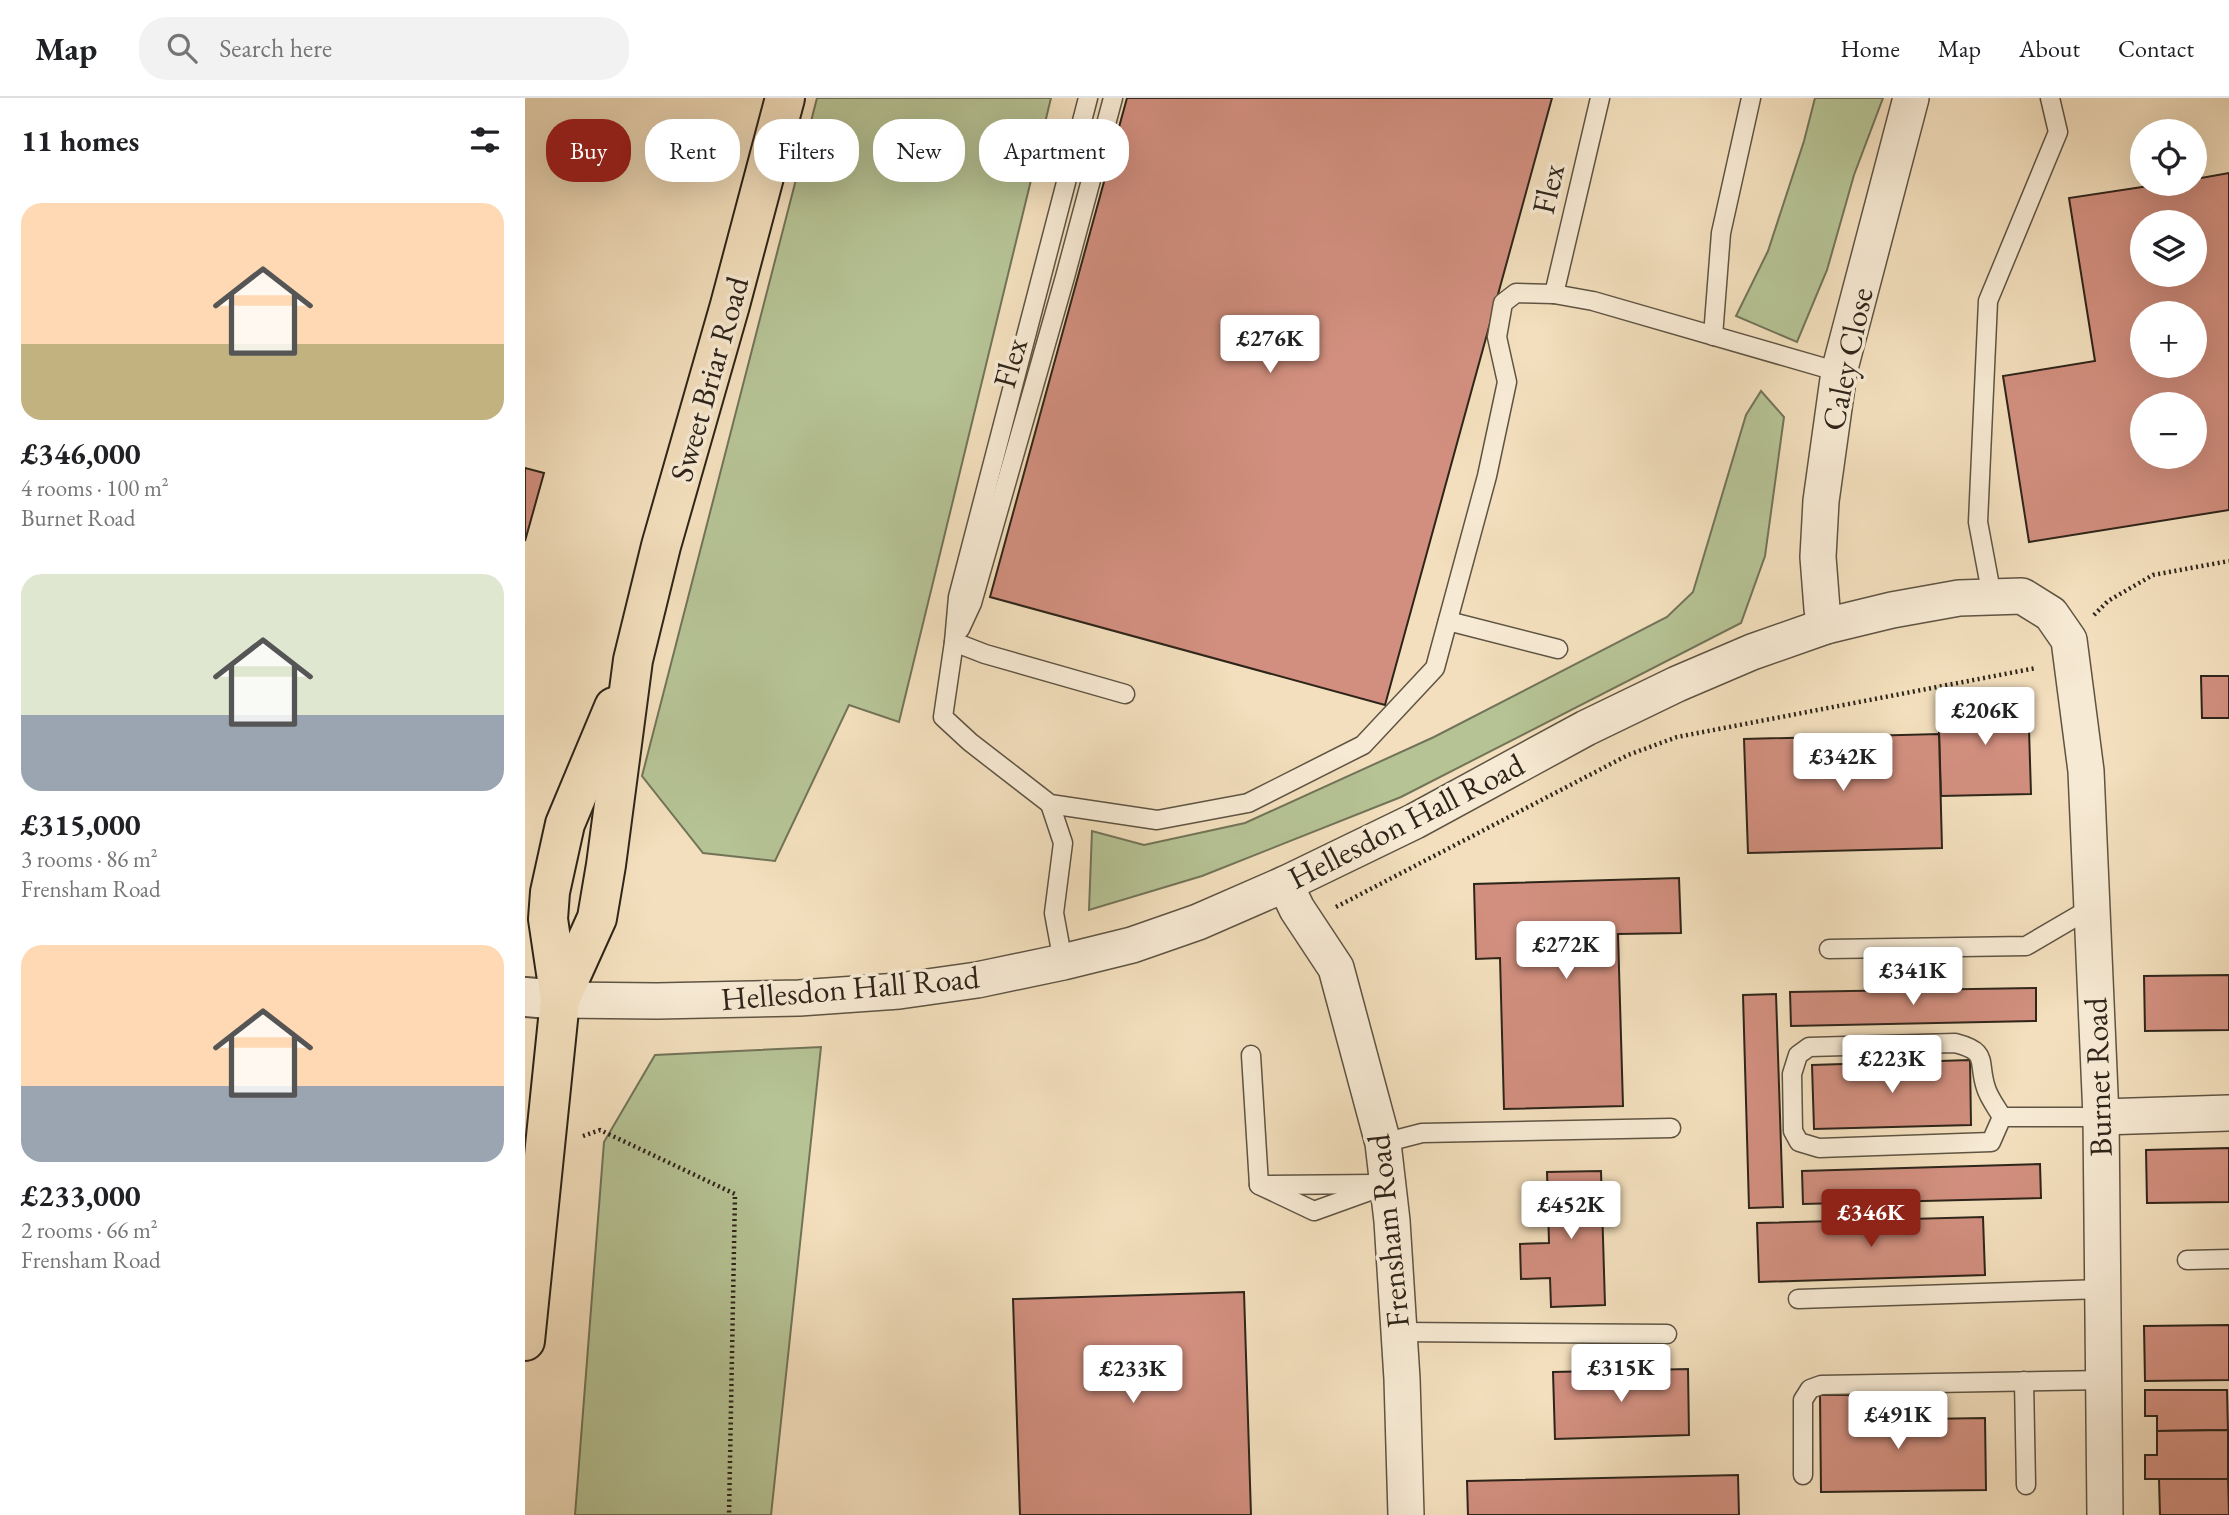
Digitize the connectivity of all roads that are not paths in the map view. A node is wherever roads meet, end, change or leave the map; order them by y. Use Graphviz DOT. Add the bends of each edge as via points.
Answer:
graph roads {
  1 [pos="785,98"];
  2 [pos="1088,98"];
  3 [pos="1113,98"];
  4 [pos="1600,98"];
  5 [pos="1751,98"];
  6 [pos="1911,98"];
  7 [pos="2050,98"];
  8 [pos="1554,294"];
  9 [pos="1713,336"];
  10 [pos="1839,372"];
  11 [pos="1992,597"];
  12 [pos="1448,621"];
  13 [pos="1826,626"];
  14 [pos="954,642"];
  15 [pos="1557,649"];
  16 [pos="2070,651"];
  17 [pos="633,660"];
  18 [pos="1125,694"];
  19 [pos="1050,804"];
  20 [pos="1285,884"];
  21 [pos="2091,908"];
  22 [pos="1829,949"];
  23 [pos="1063,962"];
  24 [pos="542,998"];
  25 [pos="1251,1055"];
  26 [pos="2229,1113"];
  27 [pos="2002,1117"];
  28 [pos="2101,1117"];
  29 [pos="1671,1128"];
  30 [pos="1383,1143"];
  31 [pos="1389,1184"];
  32 [pos="1259,1185"];
  33 [pos="2229,1259"];
  34 [pos="2187,1261"];
  35 [pos="2103,1290"];
  36 [pos="1798,1299"];
  37 [pos="1398,1332"];
  38 [pos="1667,1334"];
  39 [pos="525,1341"];
  40 [pos="2103,1380"];
  41 [pos="2024,1381"];
  42 [pos="1803,1475"];
  43 [pos="2026,1485"];
  44 [pos="1406,1515"];
  45 [pos="2105,1515"];
  1 -- 17 [label="highway, Sweet Briar Road"];
  2 -- 14 [label="lane" via="958,597"];
  3 -- 14 [label="lane, Flex" via="972,603"];
  4 -- 8 [label="lane, Flex"];
  5 -- 9 [label="lane" via="1721,233"];
  6 -- 10 [label="street, Caley Close"];
  7 -- 11 [label="lane" via="2058,132 1988,301 1978,522"];
  8 -- 9 [label="lane"];
  8 -- 12 [label="lane" via="1516,293 1503,303 1497,337 1507,382"];
  9 -- 10 [label="lane"];
  10 -- 13 [label="street, Caley Close" via="1818,557"];
  11 -- 13 [label="street, Hellesdon Hall Road" via="1946,600"];
  11 -- 16 [label="street, Hellesdon Hall Road" via="2022,596 2051,614"];
  12 -- 15 [label="lane"];
  12 -- 19 [label="lane" via="1435,668 1363,745 1248,803 1157,820"];
  13 -- 20 [label="street, Hellesdon Hall Road" via="1677,684"];
  14 -- 18 [label="lane"];
  14 -- 19 [label="lane" via="943,717"];
  16 -- 21 [label="street, Burnet Road" via="2085,771"];
  17 -- 24 [label="highway, Sweet Briar Road" via="565,824 550,892"];
  17 -- 24 [label="highway, Sweet Briar Road" via="597,918"];
  19 -- 23 [label="lane" via="1063,843 1054,913"];
  20 -- 23 [label="street, Hellesdon Hall Road" via="1198,922"];
  20 -- 30 [label="street, Frensham Road" via="1336,968"];
  21 -- 22 [label="lane" via="2026,946"];
  21 -- 28 [label="street, Burnet Road"];
  23 -- 24 [label="street, Hellesdon Hall Road" via="899,991 799,998"];
  24 -- 39 [label="highway, Sweet Briar Road"];
  25 -- 32 [label="lane"];
  26 -- 28 [label="street"];
  27 -- 27 [label="lane" via="1991,1142 1818,1148 1799,1142 1793,1131 1791,1074 1798,1055 1809,1048 1955,1043 1972,1048 1980,1058 1986,1089"];
  27 -- 28 [label="lane"];
  28 -- 35 [label="street, Burnet Road"];
  29 -- 30 [label="lane" via="1422,1133"];
  30 -- 31 [label="street, Frensham Road"];
  31 -- 32 [label="lane"];
  31 -- 32 [label="lane" via="1314,1211"];
  31 -- 37 [label="street, Frensham Road"];
  33 -- 34 [label="lane"];
  35 -- 36 [label="lane"];
  35 -- 40 [label="street, Burnet Road"];
  37 -- 38 [label="lane"];
  37 -- 44 [label="street, Frensham Road"];
  40 -- 41 [label="lane"];
  40 -- 45 [label="street, Burnet Road"];
  41 -- 42 [label="lane" via="1821,1385 1809,1389 1803,1399"];
  41 -- 43 [label="lane"];
}
